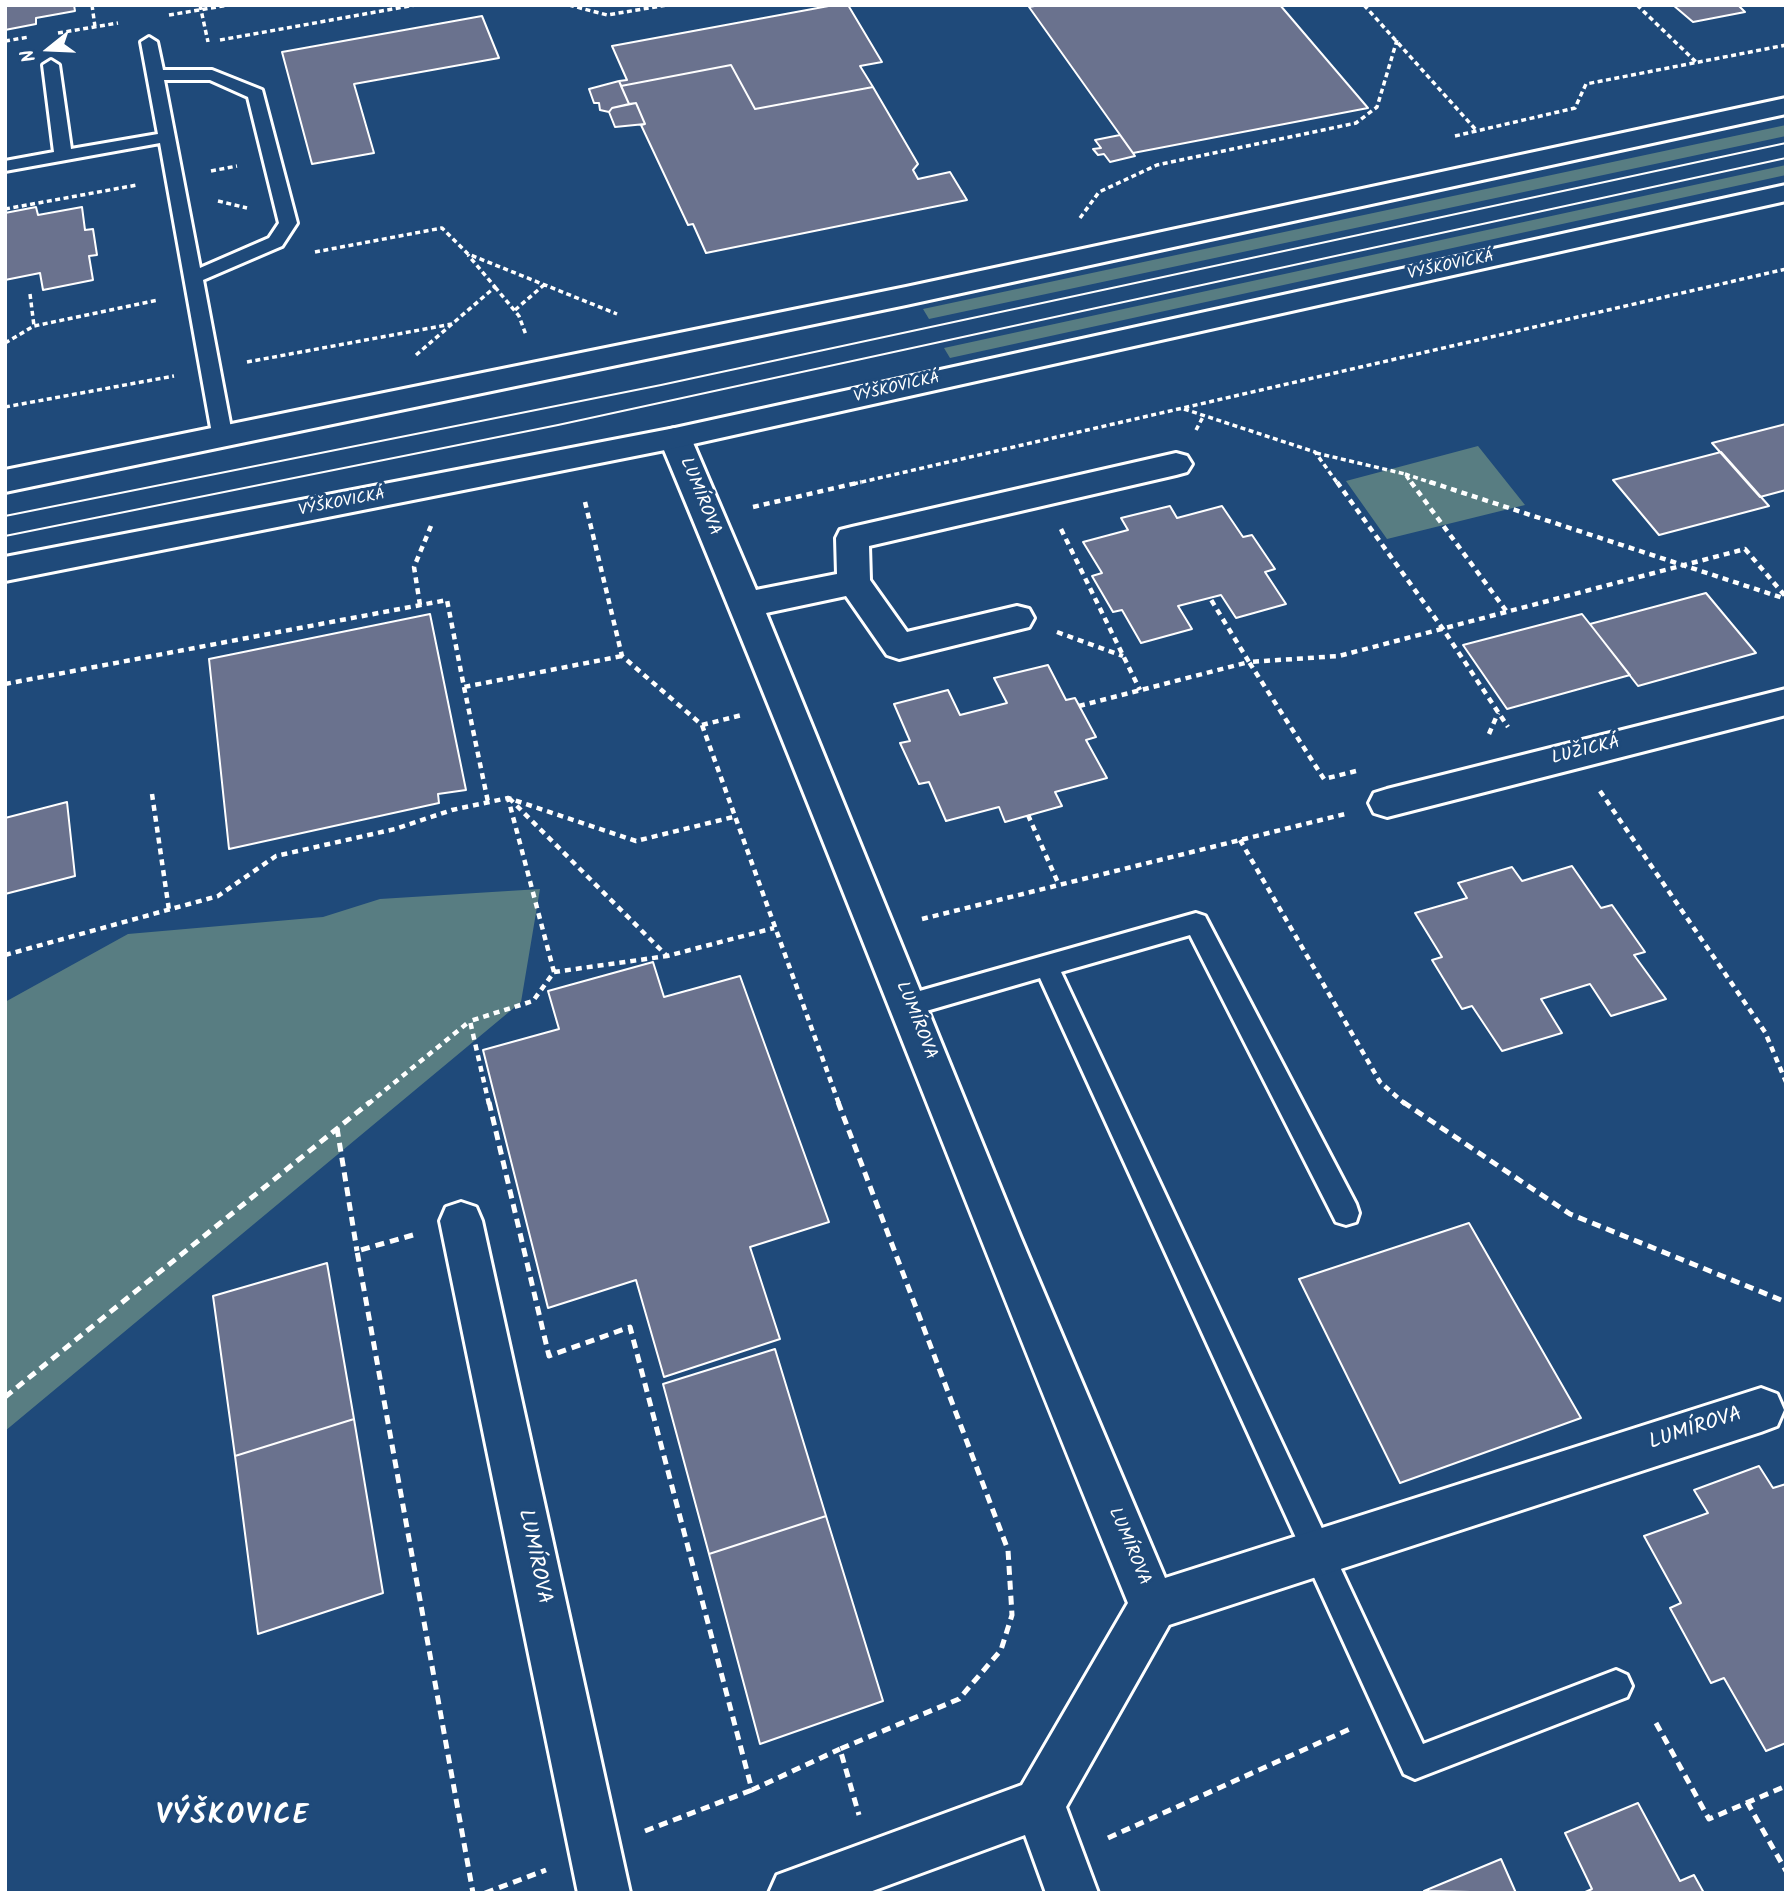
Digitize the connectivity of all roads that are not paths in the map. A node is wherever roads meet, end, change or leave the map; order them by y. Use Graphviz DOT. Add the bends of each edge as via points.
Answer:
graph roads {
  1 [pos="149,42"];
  2 [pos="51,65"];
  3 [pos="155,75"];
  4 [pos="1786,106"];
  5 [pos="167,137"];
  6 [pos="63,156"];
  7 [pos="5,166"];
  8 [pos="1786,193"];
  9 [pos="197,284"];
  10 [pos="675,438"];
  11 [pos="223,439"];
  12 [pos="1176,464"];
  13 [pos="5,481"];
  14 [pos="5,569"];
  15 [pos="854,582"];
  16 [pos="744,605"];
  17 [pos="1017,618"];
  18 [pos="1786,702"];
  19 [pos="1387,803"];
  20 [pos="1046,965"];
  21 [pos="909,1004"];
  22 [pos="1346,1213"];
  23 [pos="461,1221"];
  24 [pos="1760,1410"];
  25 [pos="1320,1551"];
  26 [pos="1153,1606"];
  27 [pos="1616,1686"];
  28 [pos="1039,1804"];
  29 [pos="1066,1876"];
  30 [pos="604,1893"];
  31 [pos="795,1893"];
  1 -- 3 [label="lane"];
  2 -- 6 [label="lane"];
  3 -- 5 [label="lane"];
  3 -- 9 [label="lane" via="212,75 256,94 286,213 288,223 276,242"];
  4 -- 11 [label="street"];
  5 -- 6 [label="lane"];
  5 -- 9 [label="lane"];
  6 -- 7 [label="lane"];
  8 -- 10 [label="street, VÝŠKOVICKÁ"];
  9 -- 11 [label="lane"];
  10 -- 14 [label="street, VÝŠKOVICKÁ"];
  10 -- 16 [label="street, LUMÍROVA"];
  11 -- 13 [label="street"];
  12 -- 15 [label="street" via="852,538"];
  15 -- 16 [label="street"];
  15 -- 17 [label="street" via="899,646"];
  16 -- 21 [label="street, LUMÍROVA"];
  18 -- 19 [label="street, LUŽICKÁ"];
  20 -- 21 [label="lane"];
  20 -- 22 [label="lane" via="1196,923"];
  20 -- 25 [label="lane"];
  21 -- 26 [label="street, LUMÍROVA" via="999,1236"];
  23 -- 30 [label="street, LUMÍROVA"];
  24 -- 25 [label="street, LUMÍROVA"];
  25 -- 26 [label="street, LUMÍROVA"];
  25 -- 27 [label="lane" via="1415,1763"];
  26 -- 28 [label="street, LUMÍROVA"];
  28 -- 29 [label="street"];
  28 -- 31 [label="street"];
}
